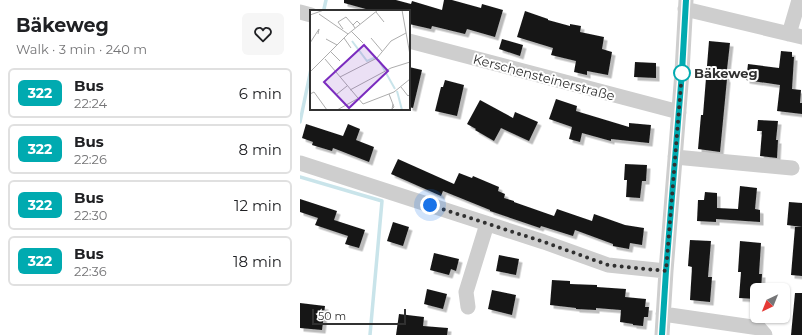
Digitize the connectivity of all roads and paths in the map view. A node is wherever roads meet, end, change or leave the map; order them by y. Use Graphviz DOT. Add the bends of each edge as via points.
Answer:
graph roads {
  1 [pos="799,0"];
  2 [pos="686,4"];
  3 [pos="300,12"];
  4 [pos="310,15"];
  5 [pos="795,35"];
  6 [pos="410,41"];
  7 [pos="679,112"];
  8 [pos="675,157"];
  9 [pos="300,163"];
  10 [pos="792,168"];
  11 [pos="487,224"];
  12 [pos="666,271"];
  13 [pos="468,307"];
  14 [pos="663,314"];
  15 [pos="662,335"];
  16 [pos="765,335"];
  1 -- 5 [label="street"];
  2 -- 5 [label="street"];
  2 -- 7 [label="street"];
  3 -- 4 [label="street"];
  6 -- 7 [label="street, Kerschensteinerstraße"];
  7 -- 8 [label="street"];
  8 -- 10 [label="street"];
  8 -- 12 [label="street"];
  9 -- 11 [label="street"];
  11 -- 12 [label="street" via="608,265"];
  11 -- 13 [label="street" via="466,292"];
  12 -- 14 [label="street"];
  14 -- 15 [label="street"];
  14 -- 16 [label="street" via="759,328"];
}
